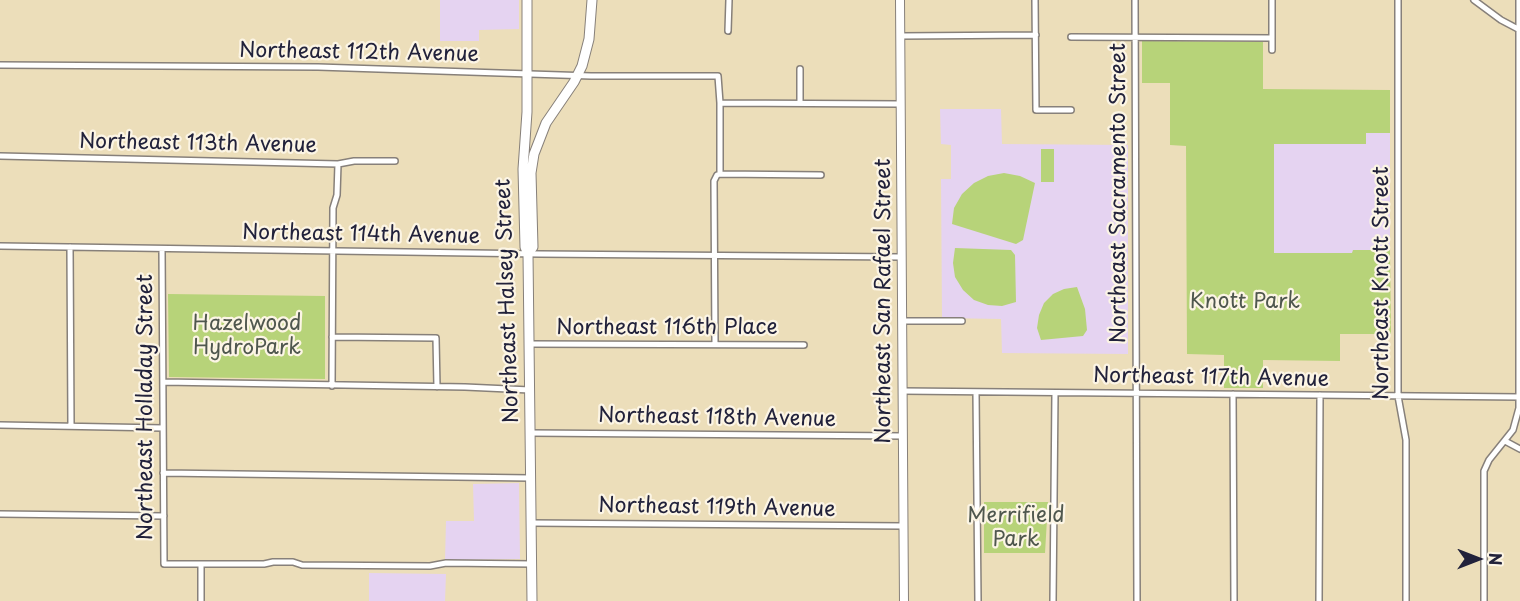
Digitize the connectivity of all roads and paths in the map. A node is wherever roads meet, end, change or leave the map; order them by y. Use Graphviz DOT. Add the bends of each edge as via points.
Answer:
graph roads {
  1 [pos="527,0"];
  2 [pos="592,0"];
  3 [pos="729,0"];
  4 [pos="900,0"];
  5 [pos="1035,0"];
  6 [pos="1135,0"];
  7 [pos="1272,0"];
  8 [pos="1398,0"];
  9 [pos="1474,0"];
  10 [pos="1519,0"];
  11 [pos="1519,29"];
  12 [pos="728,32"];
  13 [pos="1036,35"];
  14 [pos="900,36"];
  15 [pos="1071,37"];
  16 [pos="1135,37"];
  17 [pos="1272,38"];
  18 [pos="1272,50"];
  19 [pos="0,65"];
  20 [pos="800,69"];
  21 [pos="527,74"];
  22 [pos="578,74"];
  23 [pos="720,103"];
  24 [pos="800,103"];
  25 [pos="900,104"];
  26 [pos="1071,110"];
  27 [pos="0,156"];
  28 [pos="395,161"];
  29 [pos="338,164"];
  30 [pos="720,174"];
  31 [pos="821,175"];
  32 [pos="0,246"];
  33 [pos="70,247"];
  34 [pos="162,249"];
  35 [pos="333,251"];
  36 [pos="528,254"];
  37 [pos="714,255"];
  38 [pos="901,257"];
  39 [pos="902,321"];
  40 [pos="962,321"];
  41 [pos="332,337"];
  42 [pos="529,344"];
  43 [pos="715,344"];
  44 [pos="804,345"];
  45 [pos="163,382"];
  46 [pos="332,386"];
  47 [pos="436,387"];
  48 [pos="530,390"];
  49 [pos="902,392"];
  50 [pos="976,392"];
  51 [pos="1055,393"];
  52 [pos="1135,393"];
  53 [pos="1233,394"];
  54 [pos="1320,395"];
  55 [pos="1398,396"];
  56 [pos="1520,397"];
  57 [pos="0,425"];
  58 [pos="71,426"];
  59 [pos="163,428"];
  60 [pos="530,433"];
  61 [pos="903,436"];
  62 [pos="1505,441"];
  63 [pos="1520,449"];
  64 [pos="163,473"];
  65 [pos="531,478"];
  66 [pos="0,514"];
  67 [pos="164,516"];
  68 [pos="531,523"];
  69 [pos="903,526"];
  70 [pos="201,564"];
  71 [pos="532,564"];
  72 [pos="201,601"];
  73 [pos="532,601"];
  74 [pos="903,601"];
  75 [pos="978,601"];
  76 [pos="1053,601"];
  77 [pos="1137,601"];
  78 [pos="1234,601"];
  79 [pos="1319,601"];
  80 [pos="1406,601"];
  81 [pos="1484,601"];
  1 -- 21 [label="main road, Northeast Halsey Street"];
  2 -- 22 [label="main road" via="589,39"];
  3 -- 12 [label="street"];
  4 -- 14 [label="street, Northeast San Rafael Street"];
  5 -- 13 [label="street"];
  6 -- 16 [label="street, Northeast Sacramento Street"];
  7 -- 17 [label="street"];
  8 -- 55 [label="street, Northeast Knott Street"];
  9 -- 11 [label="street"];
  10 -- 11 [label="street"];
  11 -- 56 [label="street"];
  13 -- 14 [label="street"];
  13 -- 26 [label="street" via="1036,110"];
  14 -- 25 [label="street, Northeast San Rafael Street"];
  15 -- 16 [label="street"];
  16 -- 17 [label="street"];
  16 -- 52 [label="street, Northeast Sacramento Street"];
  17 -- 18 [label="street"];
  19 -- 21 [label="street, Northeast 112th Avenue" via="318,67"];
  20 -- 24 [label="street"];
  21 -- 22 [label="street, Northeast 112th Avenue"];
  21 -- 36 [label="main road, Northeast Halsey Street" via="523,169"];
  22 -- 23 [label="street, Northeast 112th Avenue" via="718,76"];
  22 -- 36 [label="main road" via="536,145 531,173 532,247"];
  23 -- 24 [label="street"];
  23 -- 30 [label="street"];
  24 -- 25 [label="street"];
  25 -- 38 [label="street, Northeast San Rafael Street"];
  27 -- 29 [label="street, Northeast 113th Avenue"];
  28 -- 29 [label="street, Northeast 113th Avenue"];
  29 -- 35 [label="street"];
  30 -- 31 [label="street"];
  30 -- 37 [label="street" via="714,181"];
  32 -- 33 [label="street, Northeast 114th Avenue"];
  33 -- 34 [label="street, Northeast 114th Avenue"];
  33 -- 58 [label="street"];
  34 -- 35 [label="street, Northeast 114th Avenue"];
  34 -- 45 [label="street, Northeast Holladay Street"];
  35 -- 36 [label="street, Northeast 114th Avenue"];
  35 -- 41 [label="street"];
  36 -- 37 [label="street, Northeast 114th Avenue"];
  36 -- 42 [label="main road, Northeast Halsey Street"];
  37 -- 38 [label="street, Northeast 114th Avenue"];
  37 -- 43 [label="street"];
  38 -- 39 [label="street, Northeast San Rafael Street"];
  39 -- 40 [label="street"];
  39 -- 49 [label="street, Northeast San Rafael Street"];
  41 -- 46 [label="street"];
  41 -- 47 [label="street" via="436,338"];
  42 -- 43 [label="street, Northeast 116th Place"];
  42 -- 48 [label="main road, Northeast Halsey Street"];
  43 -- 44 [label="street, Northeast 116th Place"];
  45 -- 46 [label="street"];
  45 -- 59 [label="street, Northeast Holladay Street"];
  46 -- 47 [label="street"];
  47 -- 48 [label="street"];
  48 -- 60 [label="main road, Northeast Halsey Street"];
  49 -- 50 [label="street, Northeast 117th Avenue"];
  49 -- 61 [label="street, Northeast San Rafael Street"];
  50 -- 51 [label="street, Northeast 117th Avenue"];
  50 -- 75 [label="street"];
  51 -- 52 [label="street, Northeast 117th Avenue"];
  51 -- 76 [label="street"];
  52 -- 53 [label="street, Northeast 117th Avenue"];
  52 -- 77 [label="street, Northeast Sacramento Street"];
  53 -- 54 [label="street, Northeast 117th Avenue"];
  53 -- 78 [label="street"];
  54 -- 55 [label="street, Northeast 117th Avenue"];
  54 -- 79 [label="street"];
  55 -- 56 [label="street, Northeast 117th Avenue"];
  55 -- 80 [label="street, Northeast Knott Street" via="1406,440"];
  56 -- 62 [label="street" via="1516,423"];
  57 -- 58 [label="street"];
  58 -- 59 [label="street"];
  59 -- 64 [label="street, Northeast Holladay Street"];
  60 -- 61 [label="street, Northeast 118th Avenue"];
  60 -- 65 [label="main road, Northeast Halsey Street"];
  61 -- 69 [label="street, Northeast San Rafael Street"];
  62 -- 63 [label="street"];
  62 -- 81 [label="street" via="1485,471"];
  64 -- 65 [label="street"];
  64 -- 67 [label="street, Northeast Holladay Street"];
  65 -- 68 [label="main road, Northeast Halsey Street"];
  66 -- 67 [label="street"];
  67 -- 70 [label="street, Northeast Holladay Street" via="164,564"];
  68 -- 69 [label="street, Northeast 119th Avenue"];
  68 -- 71 [label="main road, Northeast Halsey Street"];
  69 -- 74 [label="street, Northeast San Rafael Street"];
  70 -- 71 [label="street"];
  70 -- 72 [label="street"];
  71 -- 73 [label="main road, Northeast Halsey Street"];
}
